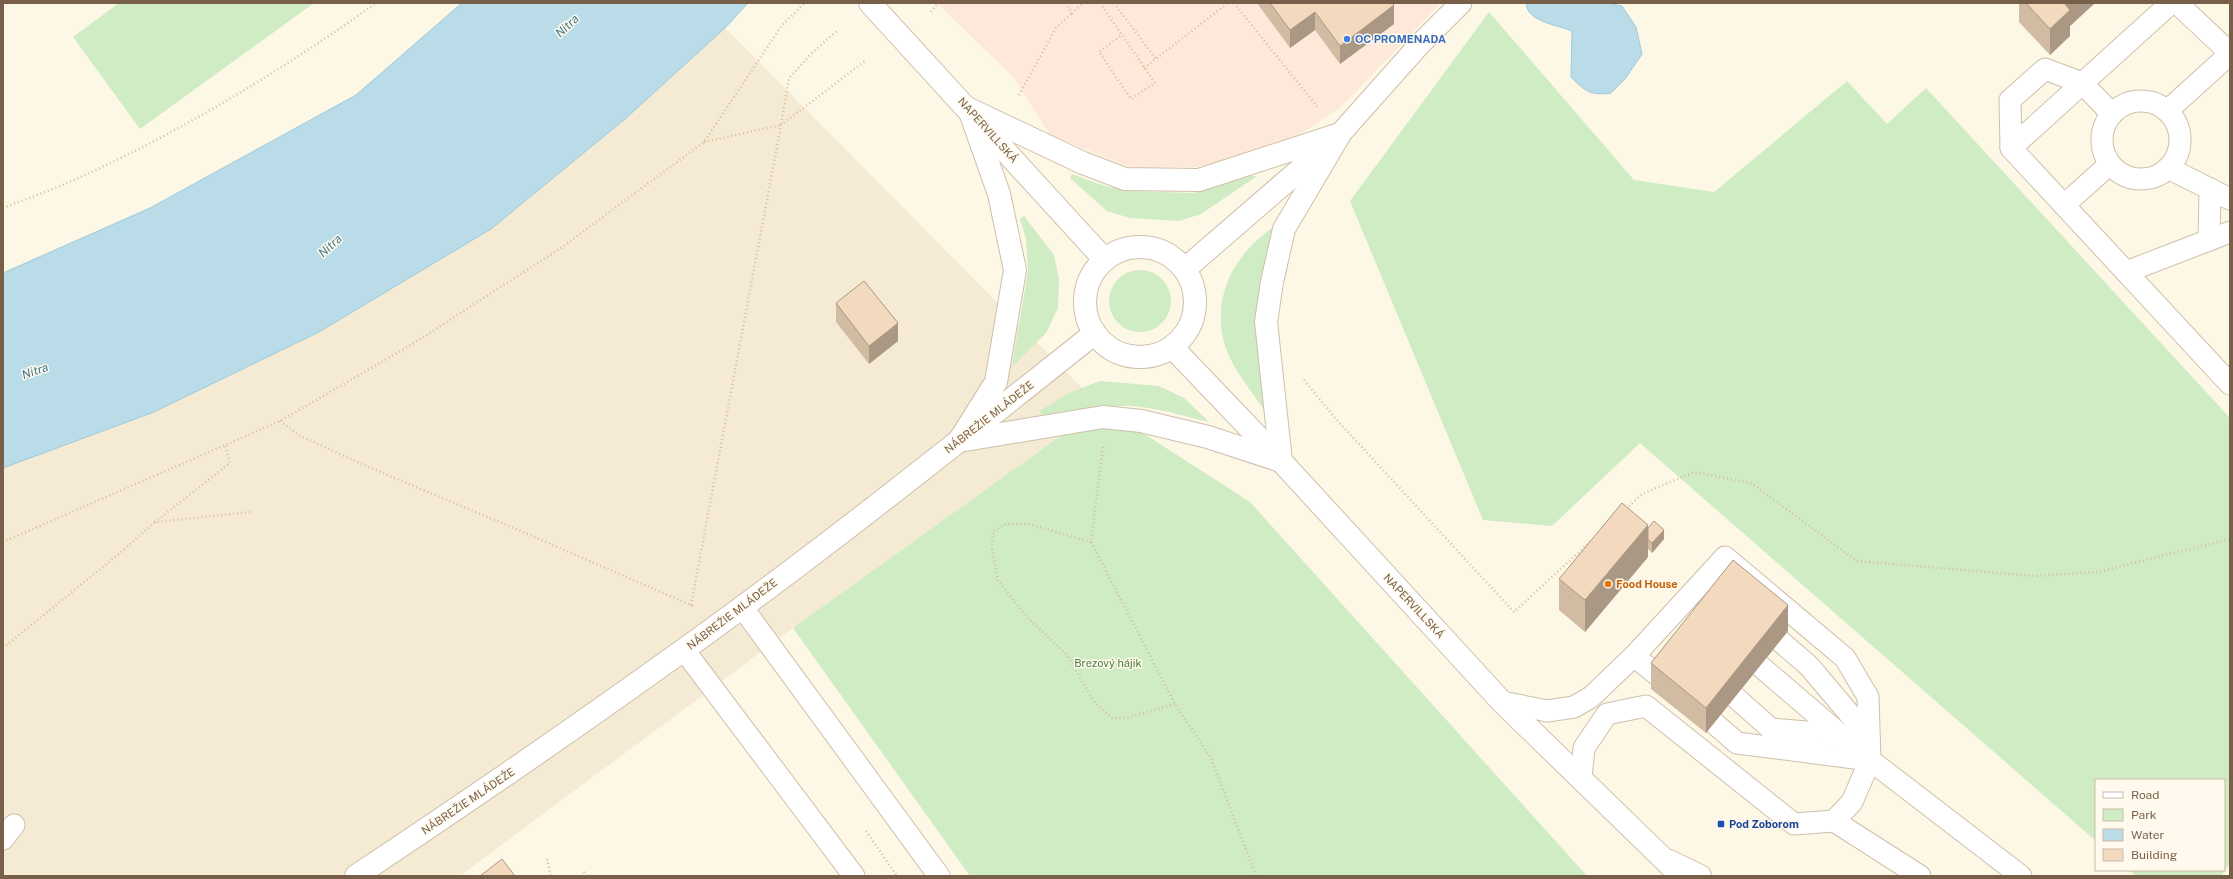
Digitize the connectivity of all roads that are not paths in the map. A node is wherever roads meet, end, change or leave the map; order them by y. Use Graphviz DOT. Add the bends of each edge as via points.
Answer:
graph roads {
  1 [pos="870,3"];
  2 [pos="1461,3"];
  3 [pos="2171,3"];
  4 [pos="2177,3"];
  5 [pos="2230,54"];
  6 [pos="2082,83"];
  7 [pos="969,109"];
  8 [pos="2167,111"];
  9 [pos="2112,114"];
  10 [pos="1340,134"];
  11 [pos="2011,148"];
  12 [pos="2110,164"];
  13 [pos="2168,168"];
  14 [pos="2210,189"];
  15 [pos="2230,200"];
  16 [pos="2064,205"];
  17 [pos="2230,232"];
  18 [pos="2209,240"];
  19 [pos="1104,258"];
  20 [pos="1185,269"];
  21 [pos="2126,272"];
  22 [pos="1095,332"];
  23 [pos="1172,347"];
  24 [pos="2230,384"];
  25 [pos="960,440"];
  26 [pos="1281,461"];
  27 [pos="1683,601"];
  28 [pos="742,607"];
  29 [pos="1701,615"];
  30 [pos="1780,641"];
  31 [pos="684,650"];
  32 [pos="1634,656"];
  33 [pos="1760,666"];
  34 [pos="1660,678"];
  35 [pos="1735,697"];
  36 [pos="1502,702"];
  37 [pos="1714,723"];
  38 [pos="1842,735"];
  39 [pos="1869,737"];
  40 [pos="1870,760"];
  41 [pos="1582,778"];
  42 [pos="1834,821"];
  43 [pos="1665,858"];
  44 [pos="356,876"];
  45 [pos="854,876"];
  46 [pos="939,876"];
  47 [pos="1681,876"];
  48 [pos="1700,876"];
  49 [pos="1920,876"];
  50 [pos="2021,876"];
  1 -- 7 [label="street, NAPERVILLSKÁ"];
  2 -- 10 [label="lane" via="1421,43"];
  3 -- 6 [label="lane"];
  4 -- 5 [label="lane"];
  5 -- 8 [label="lane"];
  6 -- 9 [label="lane"];
  6 -- 11 [label="lane"];
  6 -- 11 [label="lane" via="2045,69 2010,100"];
  7 -- 10 [label="street" via="1082,163 1125,179 1199,180"];
  7 -- 19 [label="street, NAPERVILLSKÁ"];
  7 -- 25 [label="street" via="1000,194 1015,270 996,382"];
  8 -- 9 [label="lane" via="2157,105 2133,102"];
  8 -- 13 [label="lane" via="2175,121 2180,145 2176,157"];
  9 -- 12 [label="lane" via="2102,138"];
  10 -- 20 [label="street"];
  10 -- 26 [label="street" via="1284,229 1272,282 1266,322"];
  11 -- 16 [label="lane"];
  12 -- 13 [label="lane" via="2131,178 2145,179 2157,176"];
  12 -- 16 [label="lane"];
  13 -- 14 [label="lane"];
  14 -- 15 [label="lane"];
  14 -- 18 [label="lane"];
  16 -- 21 [label="lane"];
  17 -- 18 [label="lane"];
  18 -- 21 [label="lane"];
  19 -- 20 [label="street" via="1140,246 1156,249 1172,257"];
  19 -- 22 [label="street" via="1089,281 1086,293 1088,318"];
  20 -- 23 [label="street" via="1194,289 1195,311 1187,331"];
  21 -- 24 [label="lane"];
  22 -- 23 [label="street" via="1114,350 1129,356 1144,357"];
  22 -- 25 [label="street, NÁBREŽIE MLÁDEŽE"];
  23 -- 26 [label="street, NAPERVILLSKÁ"];
  25 -- 26 [label="street" via="1102,418 1141,422 1208,437"];
  25 -- 28 [label="street, NÁBREŽIE MLÁDEŽE"];
  26 -- 36 [label="street, NAPERVILLSKÁ"];
  27 -- 29 [label="lane"];
  27 -- 32 [label="lane" via="1665,635"];
  27 -- 39 [label="lane" via="1713,584 1725,557 1845,658 1868,697"];
  28 -- 31 [label="street, NÁBREŽIE MLÁDEŽE"];
  28 -- 46 [label="lane"];
  30 -- 39 [label="lane" via="1809,666"];
  31 -- 44 [label="street, NÁBREŽIE MLÁDEŽE" via="519,767"];
  31 -- 45 [label="lane"];
  32 -- 34 [label="lane"];
  32 -- 36 [label="lane" via="1591,697 1574,707 1547,711"];
  33 -- 38 [label="lane"];
  35 -- 38 [label="lane" via="1771,729"];
  36 -- 41 [label="street, NAPERVILLSKÁ"];
  37 -- 40 [label="lane" via="1737,743"];
  38 -- 40 [label="lane"];
  39 -- 40 [label="lane"];
  40 -- 42 [label="lane" via="1852,802"];
  40 -- 50 [label="lane"];
  41 -- 42 [label="lane" via="1584,748 1607,714 1646,706 1794,824"];
  41 -- 43 [label="street, NAPERVILLSKÁ"];
  42 -- 49 [label="lane"];
  43 -- 47 [label="street, NAPERVILLSKÁ"];
  43 -- 48 [label="street, NAPERVILLSKÁ"];
}
